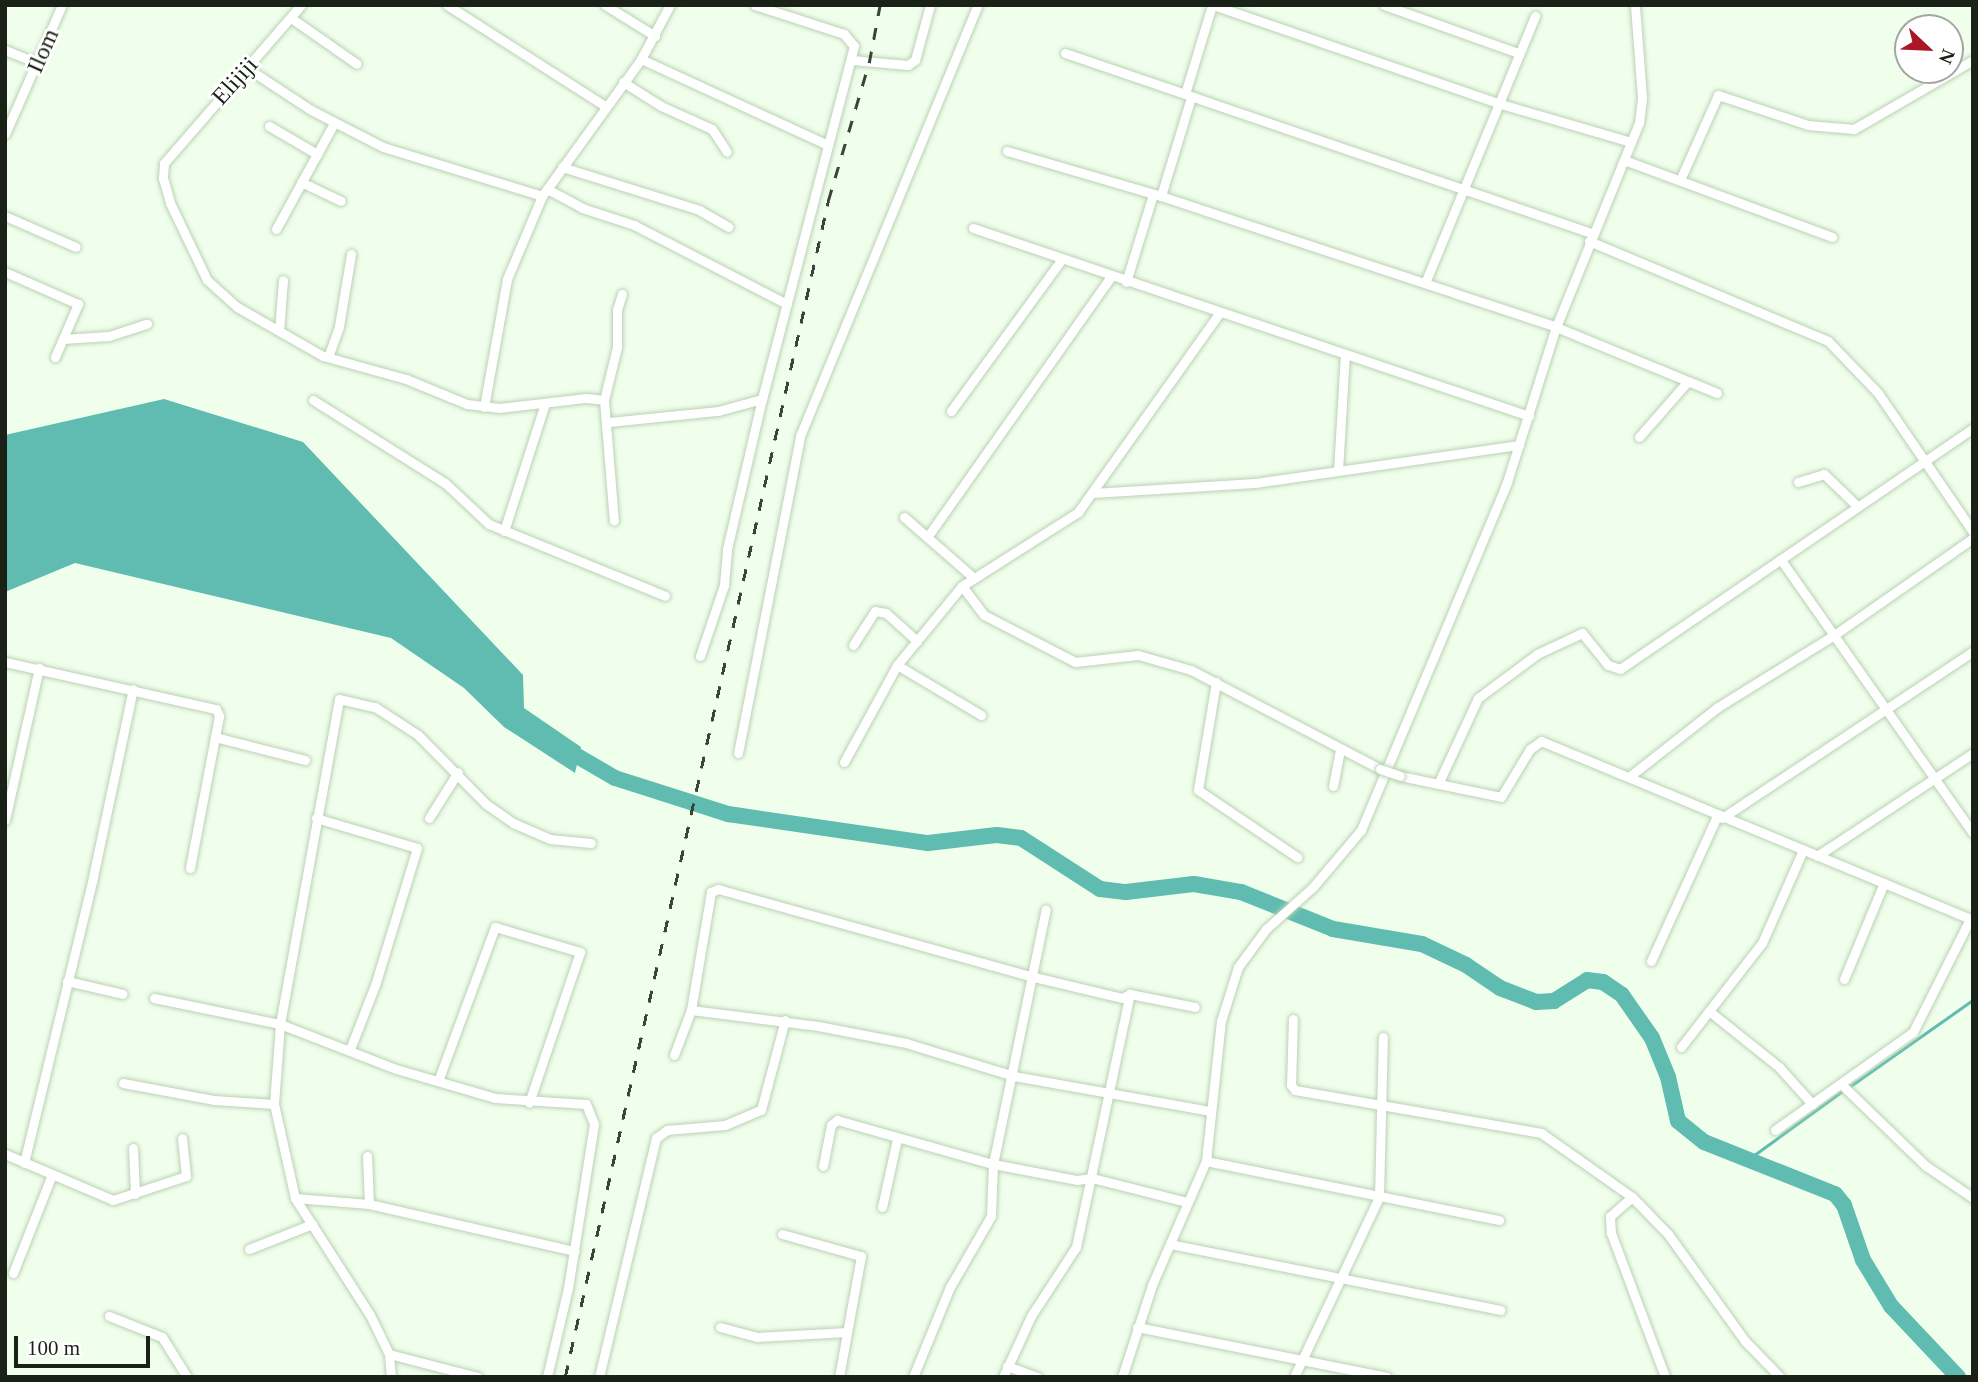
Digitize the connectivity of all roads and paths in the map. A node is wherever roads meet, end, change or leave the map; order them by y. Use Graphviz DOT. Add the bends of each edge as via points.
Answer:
graph roads {
  1 [pos="62,5"];
  2 [pos="301,5"];
  3 [pos="447,5"];
  4 [pos="605,5"];
  5 [pos="670,5"];
  6 [pos="755,5"];
  7 [pos="930,5"];
  8 [pos="978,5"];
  9 [pos="1212,5"];
  10 [pos="1384,5"];
  11 [pos="1635,5"];
  12 [pos="1535,16"];
  13 [pos="290,18"];
  14 [pos="655,36"];
  15 [pos="5,50"];
  16 [pos="1066,53"];
  17 [pos="1518,53"];
  18 [pos="641,59"];
  19 [pos="852,60"];
  20 [pos="1973,60"];
  21 [pos="38,63"];
  22 [pos="357,64"];
  23 [pos="247,68"];
  24 [pos="623,82"];
  25 [pos="1188,96"];
  26 [pos="1501,104"];
  27 [pos="605,106"];
  28 [pos="334,123"];
  29 [pos="269,126"];
  30 [pos="5,134"];
  31 [pos="1631,142"];
  32 [pos="828,145"];
  33 [pos="1007,151"];
  34 [pos="727,152"];
  35 [pos="317,154"];
  36 [pos="1624,160"];
  37 [pos="562,167"];
  38 [pos="1680,180"];
  39 [pos="301,182"];
  40 [pos="1464,188"];
  41 [pos="545,192"];
  42 [pos="1157,195"];
  43 [pos="341,201"];
  44 [pos="5,216"];
  45 [pos="729,228"];
  46 [pos="973,228"];
  47 [pos="276,229"];
  48 [pos="1590,237"];
  49 [pos="1832,237"];
  50 [pos="76,247"];
  51 [pos="351,254"];
  52 [pos="1062,259"];
  53 [pos="5,272"];
  54 [pos="1111,277"];
  55 [pos="283,280"];
  56 [pos="1126,282"];
  57 [pos="1425,283"];
  58 [pos="622,293"];
  59 [pos="787,304"];
  60 [pos="1220,312"];
  61 [pos="147,324"];
  62 [pos="1556,327"];
  63 [pos="279,331"];
  64 [pos="63,339"];
  65 [pos="1345,354"];
  66 [pos="54,357"];
  67 [pos="328,357"];
  68 [pos="1688,381"];
  69 [pos="1717,393"];
  70 [pos="762,399"];
  71 [pos="313,400"];
  72 [pos="604,400"];
  73 [pos="545,403"];
  74 [pos="484,407"];
  75 [pos="951,411"];
  76 [pos="1529,415"];
  77 [pos="609,422"];
  78 [pos="1973,428"];
  79 [pos="1639,437"];
  80 [pos="1519,445"];
  81 [pos="1921,462"];
  82 [pos="1338,471"];
  83 [pos="1798,482"];
  84 [pos="1093,492"];
  85 [pos="1856,505"];
  86 [pos="904,517"];
  87 [pos="614,521"];
  88 [pos="504,531"];
  89 [pos="1973,532"];
  90 [pos="928,536"];
  91 [pos="1973,538"];
  92 [pos="1781,560"];
  93 [pos="974,578"];
  94 [pos="962,586"];
  95 [pos="665,596"];
  96 [pos="1834,635"];
  97 [pos="917,641"];
  98 [pos="853,645"];
  99 [pos="1973,650"];
  100 [pos="700,656"];
  101 [pos="5,662"];
  102 [pos="897,665"];
  103 [pos="39,668"];
  104 [pos="1216,682"];
  105 [pos="133,689"];
  106 [pos="1886,709"];
  107 [pos="981,715"];
  108 [pos="215,737"];
  109 [pos="1340,751"];
  110 [pos="738,753"];
  111 [pos="1973,753"];
  112 [pos="305,760"];
  113 [pos="844,762"];
  114 [pos="458,772"];
  115 [pos="1630,776"];
  116 [pos="1934,778"];
  117 [pos="1438,784"];
  118 [pos="1333,786"];
  119 [pos="1720,817"];
  120 [pos="316,818"];
  121 [pos="429,818"];
  122 [pos="5,820"];
  123 [pos="1973,834"];
  124 [pos="592,843"];
  125 [pos="1803,850"];
  126 [pos="1817,856"];
  127 [pos="1297,857"];
  128 [pos="190,868"];
  129 [pos="1884,883"];
  130 [pos="1046,909"];
  131 [pos="1971,920"];
  132 [pos="1651,961"];
  133 [pos="1034,977"];
  134 [pos="1844,979"];
  135 [pos="67,981"];
  136 [pos="123,994"];
  137 [pos="1129,994"];
  138 [pos="153,998"];
  139 [pos="1195,1007"];
  140 [pos="691,1010"];
  141 [pos="1709,1011"];
  142 [pos="1293,1019"];
  143 [pos="785,1020"];
  144 [pos="280,1024"];
  145 [pos="1383,1037"];
  146 [pos="1681,1047"];
  147 [pos="350,1049"];
  148 [pos="674,1055"];
  149 [pos="1014,1076"];
  150 [pos="438,1082"];
  151 [pos="123,1083"];
  152 [pos="1844,1087"];
  153 [pos="1109,1091"];
  154 [pos="529,1102"];
  155 [pos="275,1104"];
  156 [pos="1812,1104"];
  157 [pos="1379,1105"];
  158 [pos="1211,1111"];
  159 [pos="1775,1130"];
  160 [pos="182,1138"];
  161 [pos="897,1139"];
  162 [pos="133,1148"];
  163 [pos="5,1154"];
  164 [pos="367,1156"];
  165 [pos="1206,1161"];
  166 [pos="24,1163"];
  167 [pos="993,1164"];
  168 [pos="823,1166"];
  169 [pos="51,1177"];
  170 [pos="1092,1178"];
  171 [pos="135,1194"];
  172 [pos="1632,1197"];
  173 [pos="295,1198"];
  174 [pos="1379,1198"];
  175 [pos="1973,1198"];
  176 [pos="1187,1202"];
  177 [pos="369,1203"];
  178 [pos="882,1207"];
  179 [pos="1499,1220"];
  180 [pos="312,1224"];
  181 [pos="782,1234"];
  182 [pos="1170,1244"];
  183 [pos="249,1249"];
  184 [pos="575,1251"];
  185 [pos="13,1273"];
  186 [pos="1339,1276"];
  187 [pos="1500,1310"];
  188 [pos="109,1316"];
  189 [pos="720,1327"];
  190 [pos="1138,1327"];
  191 [pos="847,1332"];
  192 [pos="388,1354"];
  193 [pos="1301,1359"];
  194 [pos="1007,1366"];
  195 [pos="187,1377"];
  196 [pos="391,1377"];
  197 [pos="478,1377"];
  198 [pos="547,1377"];
  199 [pos="599,1377"];
  200 [pos="839,1377"];
  201 [pos="913,1377"];
  202 [pos="1003,1377"];
  203 [pos="1038,1377"];
  204 [pos="1122,1377"];
  205 [pos="1294,1377"];
  206 [pos="1387,1377"];
  207 [pos="1664,1377"];
  208 [pos="1780,1377"];
  1 -- 21 [label="street, Ilom"];
  2 -- 13 [label="street, Elijiji"];
  3 -- 27 [label="street"];
  4 -- 14 [label="street"];
  5 -- 14 [label="street"];
  6 -- 19 [label="street" via="844,34 855,46"];
  7 -- 19 [label="street" via="915,60 908,65"];
  8 -- 110 [label="street" via="800,436"];
  9 -- 25 [label="street"];
  9 -- 26 [label="street"];
  10 -- 17 [label="street"];
  11 -- 31 [label="street" via="1642,97"];
  12 -- 17 [label="street"];
  13 -- 22 [label="street"];
  13 -- 23 [label="street, Elijiji"];
  14 -- 18 [label="street"];
  15 -- 21 [label="street"];
  16 -- 25 [label="street"];
  17 -- 26 [label="street"];
  18 -- 24 [label="street"];
  18 -- 32 [label="street"];
  19 -- 32 [label="street"];
  20 -- 38 [label="street" via="1854,129 1790,120 1718,94"];
  21 -- 30 [label="street, Ilom"];
  23 -- 28 [label="street"];
  23 -- 63 [label="street, Elijiji" via="169,156 163,178 207,280 220,295"];
  24 -- 27 [label="street"];
  24 -- 34 [label="street" via="712,129"];
  25 -- 40 [label="street"];
  25 -- 42 [label="street"];
  26 -- 31 [label="street"];
  26 -- 40 [label="street"];
  27 -- 37 [label="street"];
  28 -- 35 [label="street"];
  28 -- 41 [label="street" via="406,156"];
  29 -- 35 [label="street"];
  31 -- 36 [label="street"];
  32 -- 59 [label="street"];
  33 -- 42 [label="street"];
  35 -- 39 [label="street"];
  36 -- 38 [label="street"];
  36 -- 48 [label="street"];
  37 -- 41 [label="street"];
  37 -- 45 [label="street" via="699,210"];
  38 -- 49 [label="street"];
  39 -- 43 [label="street"];
  39 -- 47 [label="street"];
  40 -- 48 [label="street"];
  40 -- 57 [label="street"];
  41 -- 59 [label="street" via="634,225"];
  41 -- 74 [label="street" via="507,279"];
  42 -- 56 [label="street"];
  42 -- 57 [label="street"];
  44 -- 50 [label="street"];
  46 -- 52 [label="street"];
  48 -- 62 [label="street"];
  48 -- 81 [label="street" via="1828,341 1878,393"];
  51 -- 67 [label="street" via="340,326"];
  52 -- 54 [label="street"];
  52 -- 75 [label="street"];
  53 -- 64 [label="street" via="77,301"];
  54 -- 56 [label="street"];
  54 -- 90 [label="street"];
  55 -- 63 [label="street"];
  56 -- 60 [label="street"];
  57 -- 62 [label="street"];
  58 -- 72 [label="street" via="617,346"];
  59 -- 70 [label="street"];
  60 -- 65 [label="street"];
  60 -- 84 [label="street"];
  61 -- 64 [label="street" via="109,336"];
  62 -- 68 [label="street"];
  62 -- 76 [label="street"];
  63 -- 67 [label="street"];
  64 -- 66 [label="street"];
  65 -- 76 [label="street"];
  65 -- 82 [label="street"];
  67 -- 74 [label="street"];
  68 -- 69 [label="street"];
  68 -- 79 [label="street"];
  70 -- 77 [label="street" via="718,411"];
  70 -- 100 [label="street" via="727,550 724,585"];
  71 -- 88 [label="street" via="445,483 480,519"];
  72 -- 73 [label="street"];
  72 -- 77 [label="street"];
  73 -- 74 [label="street"];
  73 -- 88 [label="street"];
  76 -- 80 [label="street"];
  77 -- 87 [label="street"];
  78 -- 81 [label="street"];
  80 -- 82 [label="street"];
  80 -- 158 [label="street" via="1361,830 1313,887 1266,929 1238,967 1226,997"];
  81 -- 85 [label="street"];
  81 -- 89 [label="street"];
  82 -- 84 [label="street" via="1255,483"];
  83 -- 85 [label="street" via="1824,474"];
  84 -- 93 [label="street" via="1068,521"];
  85 -- 92 [label="street"];
  86 -- 90 [label="street"];
  88 -- 95 [label="street"];
  90 -- 93 [label="street"];
  91 -- 96 [label="street"];
  92 -- 96 [label="street"];
  92 -- 117 [label="street" via="1620,669 1608,665 1582,633 1537,654 1478,698"];
  93 -- 94 [label="street"];
  94 -- 97 [label="street"];
  94 -- 104 [label="street" via="984,615 1075,662 1138,655"];
  96 -- 106 [label="street"];
  96 -- 115 [label="street" via="1718,707"];
  97 -- 98 [label="street" via="886,613 876,611"];
  97 -- 102 [label="street"];
  99 -- 106 [label="street"];
  101 -- 103 [label="street"];
  102 -- 107 [label="street"];
  102 -- 113 [label="street"];
  103 -- 105 [label="street"];
  103 -- 122 [label="street"];
  104 -- 109 [label="street"];
  104 -- 127 [label="street" via="1198,790"];
  105 -- 108 [label="street" via="216,709"];
  105 -- 135 [label="street"];
  106 -- 116 [label="street"];
  106 -- 119 [label="street"];
  108 -- 112 [label="street"];
  108 -- 128 [label="street"];
  109 -- 117 [label="street, bridge" via="1400,776"];
  109 -- 118 [label="street"];
  111 -- 116 [label="street"];
  114 -- 120 [label="street" via="393,718 344,697 336,705"];
  114 -- 121 [label="street"];
  114 -- 124 [label="street" via="486,804 513,823 550,839"];
  115 -- 117 [label="street" via="1541,741 1530,749 1500,797"];
  115 -- 119 [label="street"];
  116 -- 123 [label="street"];
  116 -- 126 [label="street"];
  119 -- 125 [label="street"];
  119 -- 132 [label="street"];
  120 -- 144 [label="street"];
  120 -- 147 [label="street" via="417,848"];
  125 -- 126 [label="street"];
  125 -- 141 [label="street" via="1767,934"];
  126 -- 129 [label="street"];
  129 -- 131 [label="street"];
  129 -- 134 [label="street"];
  130 -- 133 [label="street"];
  131 -- 152 [label="street" via="1913,1032"];
  133 -- 137 [label="street" via="1122,998"];
  133 -- 140 [label="street" via="718,889 711,892"];
  133 -- 149 [label="street"];
  135 -- 136 [label="street"];
  135 -- 166 [label="street"];
  137 -- 139 [label="street"];
  137 -- 153 [label="street"];
  138 -- 144 [label="street"];
  140 -- 143 [label="street"];
  140 -- 148 [label="street"];
  141 -- 146 [label="street"];
  141 -- 156 [label="street" via="1779,1067"];
  142 -- 157 [label="street" via="1292,1088"];
  143 -- 149 [label="street" via="906,1043"];
  143 -- 199 [label="street" via="761,1110 725,1125 667,1130 656,1138"];
  144 -- 147 [label="street"];
  144 -- 155 [label="street"];
  145 -- 157 [label="street"];
  147 -- 150 [label="street"];
  149 -- 153 [label="street"];
  149 -- 167 [label="street"];
  150 -- 154 [label="street"];
  150 -- 154 [label="street" via="495,927 580,952"];
  151 -- 155 [label="street" via="214,1100"];
  152 -- 156 [label="street"];
  152 -- 175 [label="street" via="1926,1167"];
  153 -- 158 [label="street"];
  153 -- 170 [label="street"];
  154 -- 184 [label="street" via="586,1104 593,1114"];
  155 -- 173 [label="street"];
  156 -- 159 [label="street"];
  157 -- 172 [label="street" via="1541,1133"];
  157 -- 174 [label="street"];
  158 -- 165 [label="street"];
  160 -- 171 [label="street" via="187,1176"];
  161 -- 167 [label="street"];
  161 -- 168 [label="street" via="834,1121"];
  161 -- 178 [label="street"];
  162 -- 171 [label="street"];
  163 -- 166 [label="street"];
  164 -- 177 [label="street"];
  165 -- 174 [label="street"];
  165 -- 176 [label="street"];
  166 -- 169 [label="street"];
  167 -- 170 [label="street"];
  167 -- 201 [label="street" via="985,1232 950,1287"];
  169 -- 171 [label="street" via="107,1200"];
  169 -- 185 [label="street"];
  170 -- 176 [label="street"];
  170 -- 194 [label="street" via="1076,1247 1044,1294"];
  172 -- 207 [label="street" via="1610,1216 1611,1233"];
  172 -- 208 [label="street" via="1668,1234 1740,1335"];
  173 -- 177 [label="street"];
  173 -- 180 [label="street"];
  174 -- 179 [label="street"];
  174 -- 186 [label="street"];
  176 -- 182 [label="street"];
  177 -- 184 [label="street"];
  180 -- 183 [label="street"];
  180 -- 192 [label="street" via="370,1315"];
  181 -- 191 [label="street" via="861,1256"];
  182 -- 186 [label="street"];
  182 -- 190 [label="street"];
  184 -- 198 [label="street"];
  186 -- 187 [label="street"];
  186 -- 193 [label="street"];
  188 -- 195 [label="street" via="162,1337"];
  189 -- 191 [label="street" via="757,1337"];
  190 -- 193 [label="street"];
  190 -- 204 [label="street"];
  191 -- 200 [label="street"];
  192 -- 196 [label="street"];
  192 -- 197 [label="street"];
  193 -- 205 [label="street"];
  193 -- 206 [label="street"];
  194 -- 202 [label="street"];
  194 -- 203 [label="street"];
}
